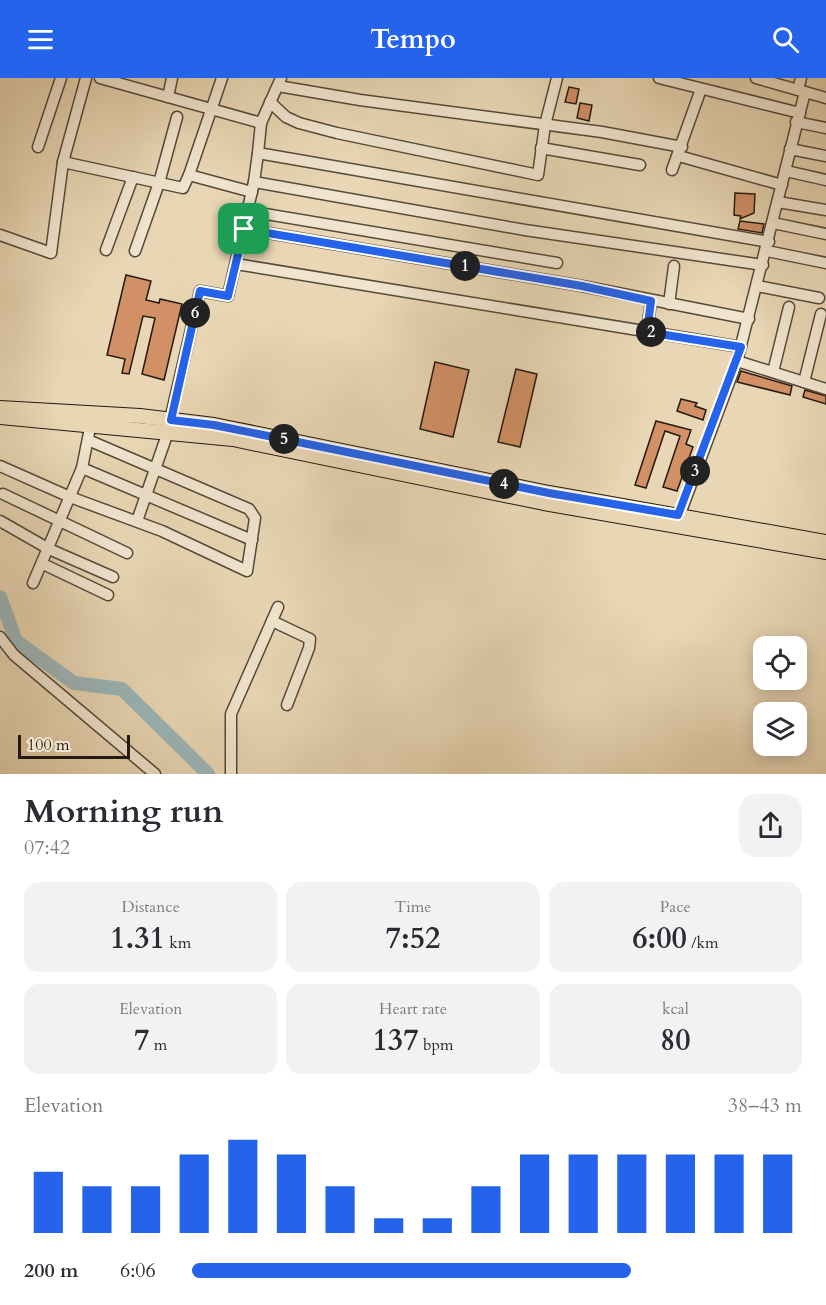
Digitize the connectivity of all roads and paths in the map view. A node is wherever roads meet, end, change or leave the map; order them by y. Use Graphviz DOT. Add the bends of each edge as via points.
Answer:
graph roads {
  1 [pos="61,78"];
  2 [pos="86,78"];
  3 [pos="100,78"];
  4 [pos="172,78"];
  5 [pos="222,78"];
  6 [pos="557,78"];
  7 [pos="659,78"];
  8 [pos="756,78"];
  9 [pos="801,78"];
  10 [pos="114,80"];
  11 [pos="769,80"];
  12 [pos="279,82"];
  13 [pos="701,89"];
  14 [pos="802,91"];
  15 [pos="168,97"];
  16 [pos="826,98"];
  17 [pos="270,102"];
  18 [pos="212,109"];
  19 [pos="177,117"];
  20 [pos="798,118"];
  21 [pos="261,123"];
  22 [pos="545,125"];
  23 [pos="826,128"];
  24 [pos="38,147"];
  25 [pos="542,148"];
  26 [pos="790,149"];
  27 [pos="680,151"];
  28 [pos="258,153"];
  29 [pos="826,156"];
  30 [pos="63,162"];
  31 [pos="640,165"];
  32 [pos="672,170"];
  33 [pos="786,171"];
  34 [pos="189,175"];
  35 [pos="133,177"];
  36 [pos="826,180"];
  37 [pos="159,183"];
  38 [pos="782,184"];
  39 [pos="253,187"];
  40 [pos="778,202"];
  41 [pos="826,210"];
  42 [pos="248,211"];
  43 [pos="772,223"];
  44 [pos="244,229"];
  45 [pos="826,234"];
  46 [pos="0,235"];
  47 [pos="768,246"];
  48 [pos="106,250"];
  49 [pos="135,252"];
  50 [pos="557,263"];
  51 [pos="826,263"];
  52 [pos="236,264"];
  53 [pos="763,265"];
  54 [pos="674,266"];
  55 [pos="757,286"];
  56 [pos="819,298"];
  57 [pos="651,301"];
  58 [pos="669,304"];
  59 [pos="789,307"];
  60 [pos="821,314"];
  61 [pos="749,319"];
  62 [pos="647,332"];
  63 [pos="741,347"];
  64 [pos="738,361"];
  65 [pos="773,372"];
  66 [pos="804,382"];
  67 [pos="826,389"];
  68 [pos="0,408"];
  69 [pos="0,417"];
  70 [pos="91,424"];
  71 [pos="169,426"];
  72 [pos="88,440"];
  73 [pos="0,466"];
  74 [pos="82,468"];
  75 [pos="155,468"];
  76 [pos="3,494"];
  77 [pos="146,495"];
  78 [pos="70,497"];
  79 [pos="0,521"];
  80 [pos="137,521"];
  81 [pos="677,521"];
  82 [pos="60,523"];
  83 [pos="252,540"];
  84 [pos="826,542"];
  85 [pos="49,549"];
  86 [pos="826,552"];
  87 [pos="127,553"];
  88 [pos="43,564"];
  89 [pos="113,577"];
  90 [pos="33,583"];
  91 [pos="108,595"];
  92 [pos="278,607"];
  93 [pos="272,621"];
  94 [pos="0,637"];
  95 [pos="287,705"];
  96 [pos="155,774"];
  97 [pos="231,774"];
  1 -- 24 [label="street"];
  2 -- 30 [label="street"];
  3 -- 10 [label="street"];
  4 -- 15 [label="street"];
  5 -- 18 [label="street"];
  6 -- 22 [label="street"];
  7 -- 13 [label="street"];
  8 -- 11 [label="street"];
  9 -- 14 [label="street"];
  10 -- 15 [label="street"];
  11 -- 14 [label="street"];
  12 -- 17 [label="street"];
  12 -- 22 [label="street"];
  13 -- 20 [label="street"];
  13 -- 27 [label="street"];
  14 -- 16 [label="street"];
  14 -- 20 [label="street"];
  15 -- 18 [label="street"];
  17 -- 21 [label="street"];
  17 -- 25 [label="street" via="293,120 338,134 538,175"];
  18 -- 21 [label="street"];
  18 -- 34 [label="street"];
  19 -- 37 [label="street"];
  20 -- 23 [label="street"];
  20 -- 26 [label="street"];
  21 -- 28 [label="street"];
  22 -- 25 [label="street"];
  22 -- 27 [label="street" via="602,132"];
  25 -- 31 [label="street"];
  26 -- 29 [label="street"];
  26 -- 33 [label="street"];
  27 -- 32 [label="street"];
  27 -- 38 [label="street"];
  28 -- 39 [label="street"];
  28 -- 47 [label="street"];
  30 -- 35 [label="street"];
  30 -- 46 [label="street" via="51,254"];
  33 -- 36 [label="street"];
  33 -- 38 [label="street"];
  34 -- 37 [label="street" via="183,188"];
  34 -- 39 [label="street"];
  35 -- 37 [label="street"];
  35 -- 48 [label="street"];
  37 -- 49 [label="street"];
  38 -- 40 [label="street"];
  39 -- 42 [label="street"];
  39 -- 53 [label="street"];
  40 -- 41 [label="street"];
  40 -- 43 [label="street"];
  42 -- 44 [label="street"];
  42 -- 50 [label="street"];
  43 -- 45 [label="street"];
  43 -- 47 [label="street"];
  44 -- 52 [label="street"];
  44 -- 57 [label="street"];
  47 -- 51 [label="street"];
  47 -- 53 [label="street"];
  52 -- 62 [label="street"];
  52 -- 71 [label="street" via="228,296 200,291"];
  53 -- 55 [label="street"];
  54 -- 58 [label="street"];
  55 -- 56 [label="street"];
  55 -- 61 [label="street"];
  57 -- 58 [label="street"];
  57 -- 62 [label="street"];
  58 -- 61 [label="street"];
  59 -- 65 [label="street"];
  60 -- 66 [label="street"];
  61 -- 63 [label="street"];
  62 -- 63 [label="street"];
  63 -- 64 [label="street"];
  64 -- 65 [label="street"];
  64 -- 81 [label="street"];
  65 -- 66 [label="street"];
  66 -- 67 [label="street"];
  68 -- 71 [label="main road"];
  69 -- 70 [label="main road"];
  70 -- 71 [label="main road"];
  70 -- 72 [label="street"];
  71 -- 75 [label="street"];
  71 -- 81 [label="main road" via="544,503"];
  72 -- 74 [label="street"];
  72 -- 75 [label="street"];
  73 -- 78 [label="street"];
  74 -- 77 [label="street"];
  74 -- 78 [label="street"];
  75 -- 77 [label="street"];
  75 -- 83 [label="street" via="249,509 255,518"];
  76 -- 82 [label="street"];
  77 -- 80 [label="street"];
  77 -- 83 [label="street"];
  78 -- 80 [label="street"];
  78 -- 82 [label="street"];
  79 -- 85 [label="street"];
  80 -- 83 [label="street" via="246,571"];
  81 -- 84 [label="main road"];
  81 -- 86 [label="main road"];
  82 -- 85 [label="street"];
  82 -- 87 [label="street"];
  85 -- 88 [label="street"];
  85 -- 89 [label="street"];
  88 -- 90 [label="street"];
  88 -- 91 [label="street"];
  92 -- 93 [label="street"];
  93 -- 95 [label="street" via="310,639"];
  93 -- 97 [label="street" via="231,714"];
  94 -- 96 [label="street" via="14,655"];
}
